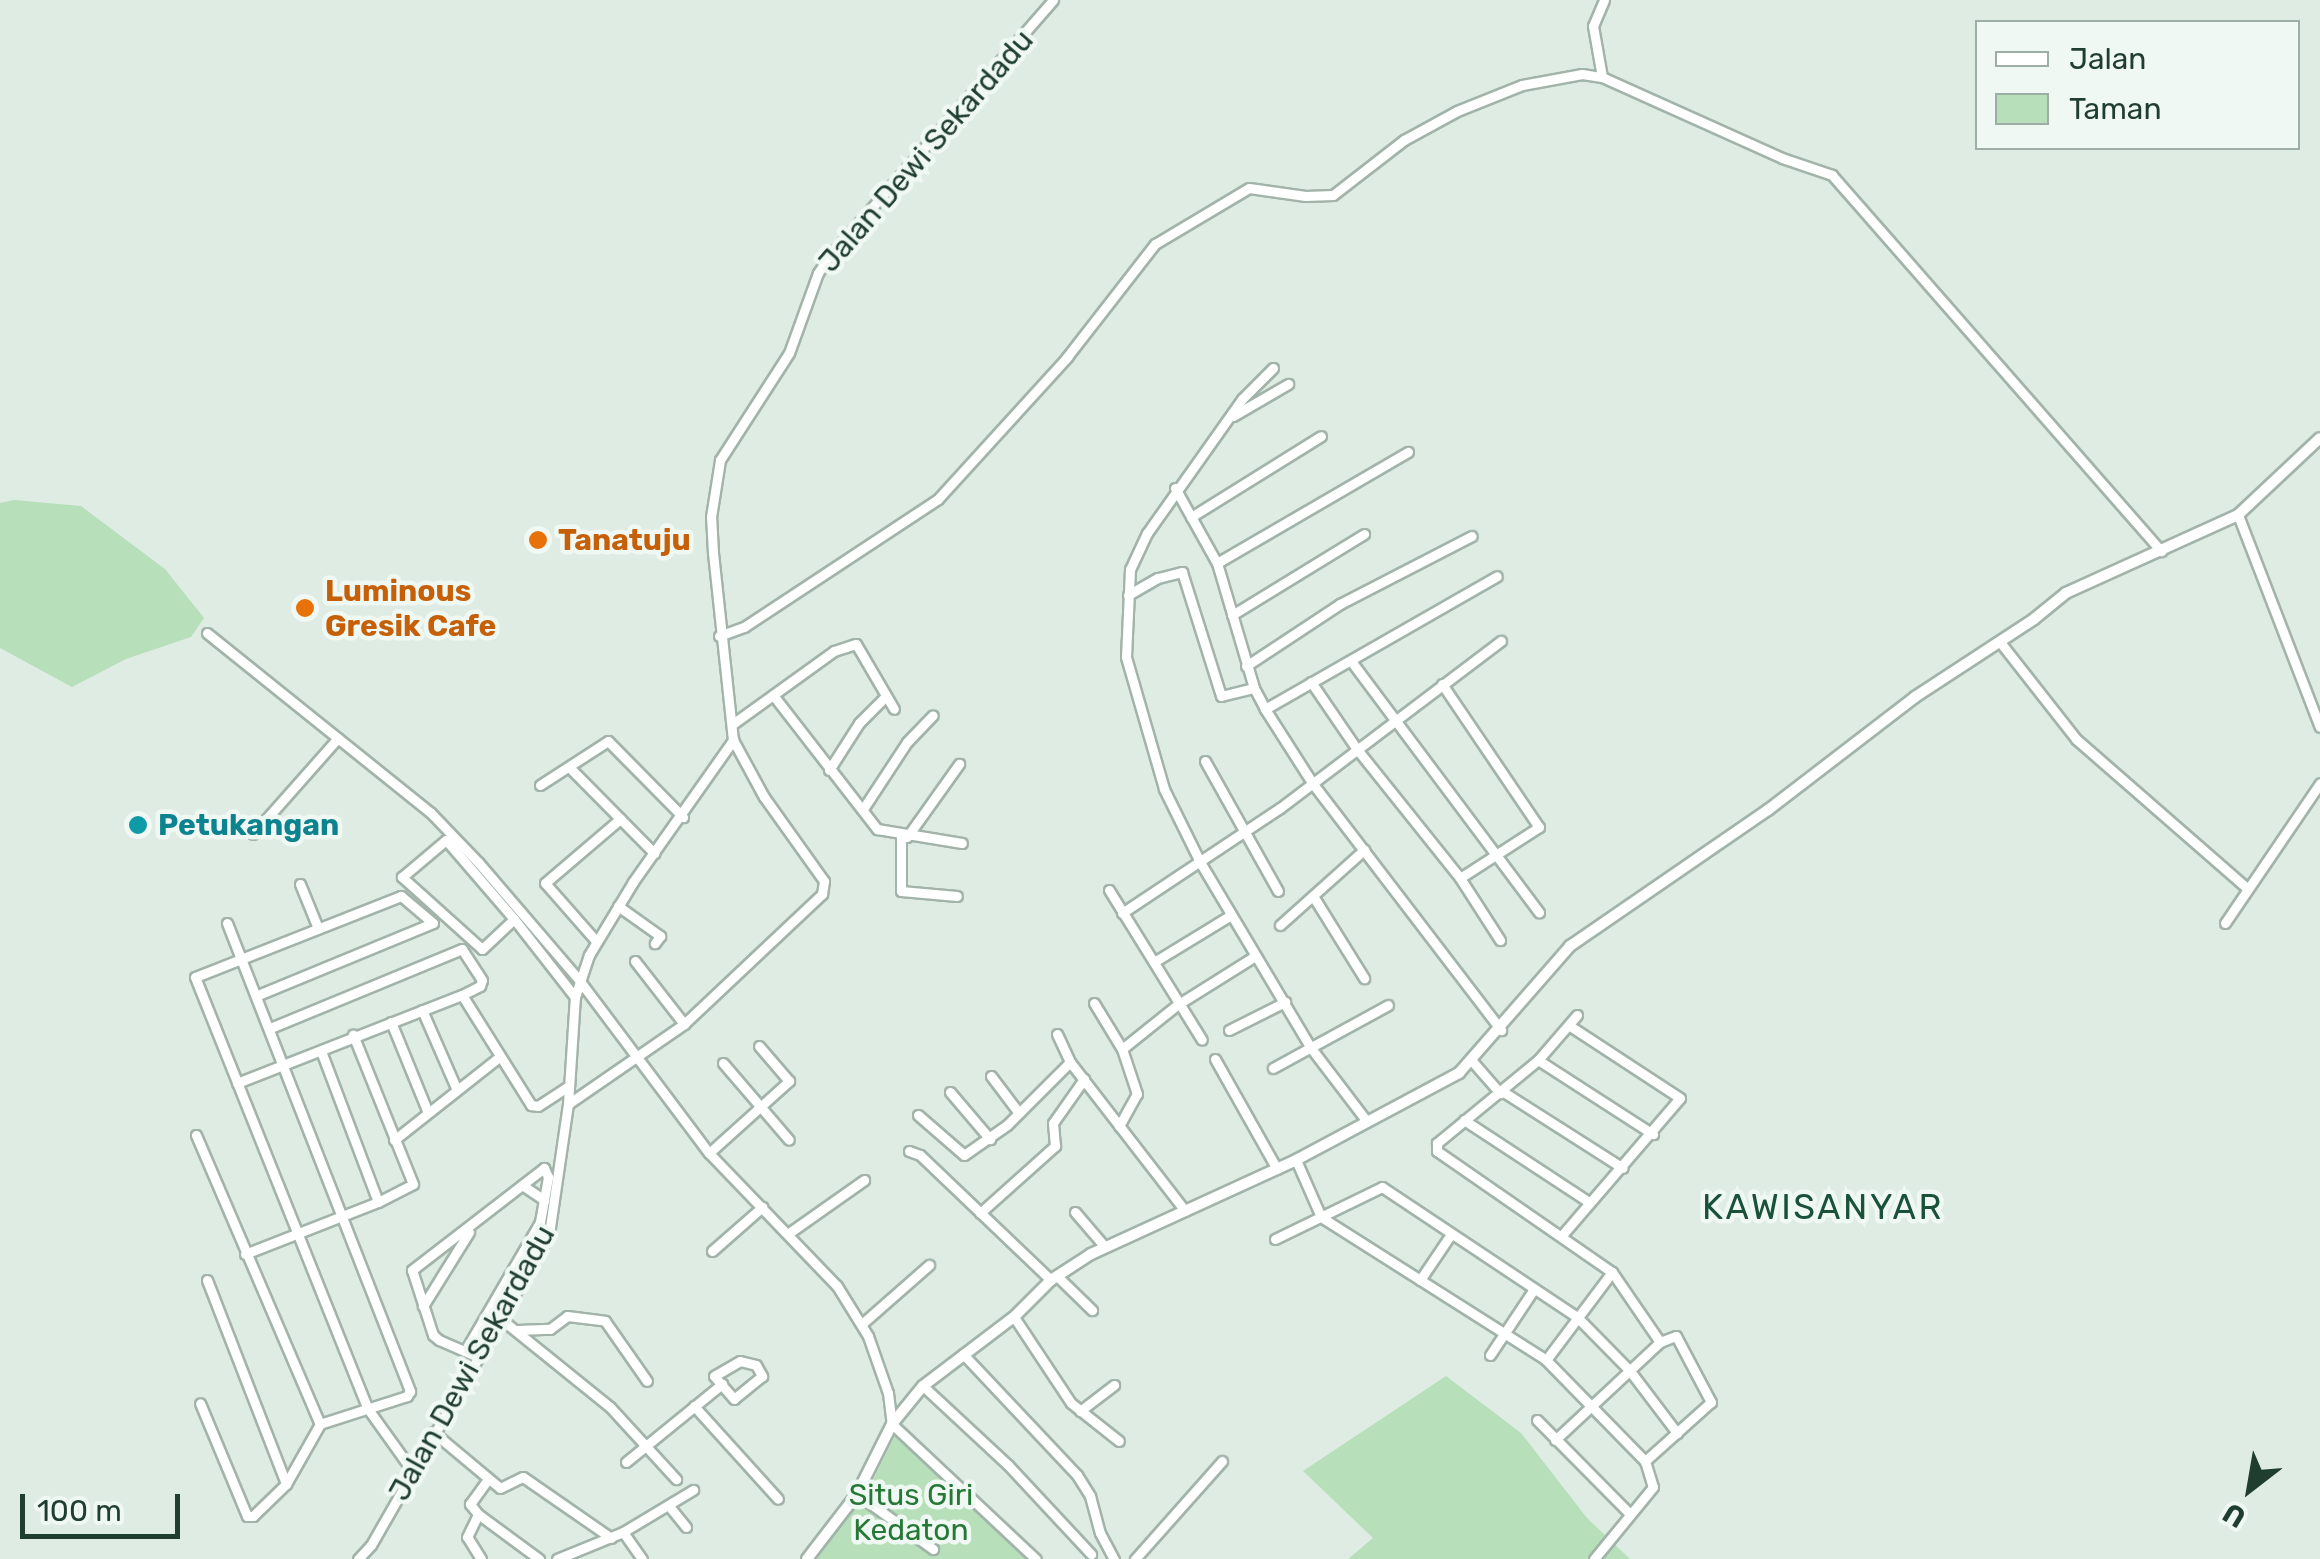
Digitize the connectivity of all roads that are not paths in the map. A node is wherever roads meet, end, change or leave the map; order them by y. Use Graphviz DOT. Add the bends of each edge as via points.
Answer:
graph roads {
  1 [pos="1053,0"];
  2 [pos="1604,0"];
  3 [pos="1602,77"];
  4 [pos="1273,368"];
  5 [pos="1288,384"];
  6 [pos="1233,416"];
  7 [pos="1321,436"];
  8 [pos="2320,438"];
  9 [pos="1408,452"];
  10 [pos="1175,488"];
  11 [pos="2238,515"];
  12 [pos="1191,517"];
  13 [pos="1364,534"];
  14 [pos="1472,536"];
  15 [pos="2161,551"];
  16 [pos="1217,563"];
  17 [pos="1498,576"];
  18 [pos="1128,595"];
  19 [pos="1232,614"];
  20 [pos="207,632"];
  21 [pos="718,636"];
  22 [pos="1501,641"];
  23 [pos="2000,642"];
  24 [pos="1351,661"];
  25 [pos="1246,666"];
  26 [pos="1311,682"];
  27 [pos="1442,684"];
  28 [pos="1254,688"];
  29 [pos="773,695"];
  30 [pos="886,696"];
  31 [pos="894,709"];
  32 [pos="1265,709"];
  33 [pos="933,716"];
  34 [pos="1394,718"];
  35 [pos="734,723"];
  36 [pos="2320,727"];
  37 [pos="338,738"];
  38 [pos="733,740"];
  39 [pos="1356,748"];
  40 [pos="1205,761"];
  41 [pos="959,764"];
  42 [pos="570,768"];
  43 [pos="829,770"];
  44 [pos="2320,783"];
  45 [pos="1313,784"];
  46 [pos="540,785"];
  47 [pos="862,809"];
  48 [pos="683,817"];
  49 [pos="620,819"];
  50 [pos="1244,830"];
  51 [pos="252,834"];
  52 [pos="904,836"];
  53 [pos="962,842"];
  54 [pos="1364,850"];
  55 [pos="654,852"];
  56 [pos="1500,854"];
  57 [pos="1200,862"];
  58 [pos="1460,878"];
  59 [pos="300,884"];
  60 [pos="1109,890"];
  61 [pos="2248,890"];
  62 [pos="1278,891"];
  63 [pos="957,896"];
  64 [pos="1312,896"];
  65 [pos="618,906"];
  66 [pos="1540,912"];
  67 [pos="1122,913"];
  68 [pos="1231,915"];
  69 [pos="514,919"];
  70 [pos="227,923"];
  71 [pos="2225,923"];
  72 [pos="1280,925"];
  73 [pos="318,928"];
  74 [pos="1500,940"];
  75 [pos="596,941"];
  76 [pos="655,943"];
  77 [pos="1255,956"];
  78 [pos="239,960"];
  79 [pos="635,961"];
  80 [pos="1154,962"];
  81 [pos="1364,978"];
  82 [pos="579,980"];
  83 [pos="258,995"];
  84 [pos="462,995"];
  85 [pos="576,997"];
  86 [pos="1284,1002"];
  87 [pos="1094,1003"];
  88 [pos="1388,1004"];
  89 [pos="1177,1005"];
  90 [pos="422,1010"];
  91 [pos="1577,1015"];
  92 [pos="391,1022"];
  93 [pos="684,1024"];
  94 [pos="1570,1026"];
  95 [pos="270,1028"];
  96 [pos="1229,1030"];
  97 [pos="1501,1030"];
  98 [pos="353,1034"];
  99 [pos="1057,1034"];
  100 [pos="1202,1040"];
  101 [pos="758,1046"];
  102 [pos="1311,1048"];
  103 [pos="1122,1049"];
  104 [pos="322,1051"];
  105 [pos="498,1058"];
  106 [pos="640,1058"];
  107 [pos="1215,1059"];
  108 [pos="1538,1060"];
  109 [pos="1070,1062"];
  110 [pos="1472,1062"];
  111 [pos="284,1064"];
  112 [pos="723,1064"];
  113 [pos="1272,1068"];
  114 [pos="990,1076"];
  115 [pos="1084,1079"];
  116 [pos="237,1083"];
  117 [pos="569,1086"];
  118 [pos="458,1090"];
  119 [pos="950,1092"];
  120 [pos="1501,1092"];
  121 [pos="568,1104"];
  122 [pos="759,1106"];
  123 [pos="426,1110"];
  124 [pos="918,1114"];
  125 [pos="1019,1114"];
  126 [pos="1364,1119"];
  127 [pos="1464,1120"];
  128 [pos="1119,1126"];
  129 [pos="1652,1134"];
  130 [pos="196,1135"];
  131 [pos="990,1139"];
  132 [pos="394,1140"];
  133 [pos="789,1140"];
  134 [pos="909,1151"];
  135 [pos="708,1153"];
  136 [pos="1296,1160"];
  137 [pos="1623,1168"];
  138 [pos="1277,1169"];
  139 [pos="864,1180"];
  140 [pos="522,1186"];
  141 [pos="544,1200"];
  142 [pos="378,1202"];
  143 [pos="1589,1202"];
  144 [pos="762,1207"];
  145 [pos="980,1212"];
  146 [pos="1076,1212"];
  147 [pos="1185,1212"];
  148 [pos="344,1216"];
  149 [pos="1321,1217"];
  150 [pos="472,1226"];
  151 [pos="790,1233"];
  152 [pos="298,1234"];
  153 [pos="1451,1234"];
  154 [pos="1563,1234"];
  155 [pos="1275,1239"];
  156 [pos="1105,1247"];
  157 [pos="712,1251"];
  158 [pos="245,1254"];
  159 [pos="928,1265"];
  160 [pos="1612,1272"];
  161 [pos="1054,1278"];
  162 [pos="207,1280"];
  163 [pos="1420,1280"];
  164 [pos="1534,1288"];
  165 [pos="423,1306"];
  166 [pos="1092,1310"];
  167 [pos="1577,1317"];
  168 [pos="1014,1318"];
  169 [pos="501,1319"];
  170 [pos="863,1323"];
  171 [pos="517,1330"];
  172 [pos="1504,1334"];
  173 [pos="1660,1342"];
  174 [pos="465,1351"];
  175 [pos="963,1354"];
  176 [pos="1490,1355"];
  177 [pos="478,1357"];
  178 [pos="1546,1360"];
  179 [pos="1630,1370"];
  180 [pos="647,1381"];
  181 [pos="722,1384"];
  182 [pos="1114,1385"];
  183 [pos="923,1386"];
  184 [pos="200,1403"];
  185 [pos="694,1406"];
  186 [pos="1592,1407"];
  187 [pos="368,1409"];
  188 [pos="1080,1411"];
  189 [pos="1537,1420"];
  190 [pos="320,1424"];
  191 [pos="892,1424"];
  192 [pos="432,1432"];
  193 [pos="1677,1432"];
  194 [pos="1119,1440"];
  195 [pos="1555,1440"];
  196 [pos="645,1443"];
  197 [pos="1222,1461"];
  198 [pos="1645,1461"];
  199 [pos="626,1462"];
  200 [pos="411,1470"];
  201 [pos="488,1479"];
  202 [pos="676,1479"];
  203 [pos="286,1484"];
  204 [pos="693,1490"];
  205 [pos="857,1494"];
  206 [pos="778,1498"];
  207 [pos="669,1506"];
  208 [pos="478,1514"];
  209 [pos="1630,1514"];
  210 [pos="686,1527"];
  211 [pos="623,1532"];
  212 [pos="610,1538"];
  213 [pos="932,1548"];
  214 [pos="1091,1554"];
  215 [pos="358,1559"];
  216 [pos="481,1559"];
  217 [pos="539,1559"];
  218 [pos="557,1559"];
  219 [pos="642,1559"];
  220 [pos="807,1559"];
  221 [pos="1036,1559"];
  222 [pos="1114,1559"];
  223 [pos="1136,1559"];
  224 [pos="1594,1559"];
  1 -- 21 [label="street, Jalan Dewi Sekardadu" via="818,273 789,353 720,460 711,517"];
  2 -- 3 [label="street" via="1593,26"];
  3 -- 15 [label="street" via="1832,175"];
  3 -- 21 [label="street" via="1522,85 1404,140 1332,195 1249,188 1155,244 1067,357 938,498 744,627"];
  4 -- 6 [label="street"];
  5 -- 6 [label="street"];
  6 -- 10 [label="street"];
  7 -- 12 [label="street"];
  8 -- 11 [label="street"];
  9 -- 16 [label="street"];
  10 -- 12 [label="street"];
  10 -- 18 [label="street" via="1135,556"];
  11 -- 15 [label="street"];
  11 -- 36 [label="street"];
  12 -- 16 [label="street"];
  13 -- 19 [label="street"];
  14 -- 25 [label="street" via="1340,604"];
  15 -- 23 [label="street" via="2066,593"];
  16 -- 19 [label="street"];
  17 -- 24 [label="street"];
  18 -- 28 [label="street" via="1182,572 1221,696"];
  18 -- 57 [label="street" via="1126,658 1164,789"];
  19 -- 25 [label="street"];
  20 -- 37 [label="street"];
  21 -- 35 [label="street, Jalan Dewi Sekardadu"];
  22 -- 27 [label="street"];
  23 -- 61 [label="street" via="2076,738"];
  23 -- 97 [label="street" via="1570,946"];
  24 -- 26 [label="street"];
  24 -- 34 [label="street"];
  25 -- 28 [label="street"];
  26 -- 32 [label="street"];
  26 -- 39 [label="street"];
  27 -- 34 [label="street"];
  27 -- 56 [label="street" via="1538,824 1537,832"];
  28 -- 32 [label="street"];
  29 -- 30 [label="street" via="834,651 856,644"];
  29 -- 35 [label="street"];
  29 -- 43 [label="street"];
  30 -- 31 [label="street"];
  30 -- 43 [label="street"];
  32 -- 45 [label="street"];
  33 -- 47 [label="street" via="906,742"];
  34 -- 39 [label="street"];
  34 -- 56 [label="street"];
  35 -- 38 [label="street, Jalan Dewi Sekardadu"];
  37 -- 51 [label="street"];
  37 -- 82 [label="street" via="443,824"];
  38 -- 48 [label="street, Jalan Dewi Sekardadu"];
  38 -- 93 [label="street" via="824,882 822,894"];
  39 -- 45 [label="street"];
  39 -- 58 [label="street"];
  40 -- 50 [label="street"];
  41 -- 52 [label="street"];
  42 -- 46 [label="street"];
  42 -- 48 [label="street" via="611,742"];
  42 -- 49 [label="street"];
  43 -- 47 [label="street"];
  44 -- 61 [label="street"];
  45 -- 50 [label="street"];
  45 -- 54 [label="street"];
  47 -- 52 [label="street" via="877,829"];
  48 -- 55 [label="street, Jalan Dewi Sekardadu"];
  49 -- 55 [label="street"];
  49 -- 75 [label="street" via="545,883"];
  50 -- 57 [label="street"];
  50 -- 62 [label="street"];
  52 -- 53 [label="street"];
  52 -- 63 [label="street" via="902,891"];
  54 -- 64 [label="street"];
  54 -- 97 [label="street"];
  55 -- 65 [label="street, Jalan Dewi Sekardadu"];
  56 -- 58 [label="street"];
  56 -- 66 [label="street"];
  57 -- 67 [label="street"];
  57 -- 68 [label="street"];
  58 -- 74 [label="street"];
  59 -- 73 [label="street"];
  60 -- 67 [label="street"];
  61 -- 71 [label="street"];
  64 -- 72 [label="street"];
  64 -- 81 [label="street"];
  65 -- 75 [label="street, Jalan Dewi Sekardadu"];
  65 -- 76 [label="street" via="660,936"];
  67 -- 80 [label="street"];
  68 -- 77 [label="street"];
  68 -- 80 [label="street"];
  69 -- 69 [label="street" via="446,840 402,874 478,948"];
  69 -- 85 [label="street"];
  70 -- 78 [label="street"];
  73 -- 78 [label="street"];
  73 -- 83 [label="street" via="401,896 433,924"];
  75 -- 82 [label="street, Jalan Dewi Sekardadu"];
  77 -- 86 [label="street"];
  77 -- 89 [label="street"];
  78 -- 83 [label="street"];
  78 -- 116 [label="street" via="195,976"];
  79 -- 93 [label="street"];
  80 -- 89 [label="street"];
  82 -- 85 [label="street, Jalan Dewi Sekardadu"];
  82 -- 106 [label="street"];
  83 -- 95 [label="street"];
  84 -- 90 [label="street"];
  84 -- 95 [label="street" via="482,983 462,949"];
  84 -- 105 [label="street"];
  85 -- 117 [label="street, Jalan Dewi Sekardadu"];
  86 -- 96 [label="street"];
  86 -- 102 [label="street"];
  87 -- 103 [label="street"];
  88 -- 102 [label="street"];
  89 -- 100 [label="street"];
  89 -- 103 [label="street"];
  90 -- 92 [label="street"];
  90 -- 118 [label="street"];
  91 -- 94 [label="street"];
  92 -- 98 [label="street"];
  92 -- 123 [label="street"];
  93 -- 106 [label="street"];
  94 -- 108 [label="street"];
  94 -- 129 [label="street" via="1680,1096"];
  95 -- 111 [label="street"];
  97 -- 110 [label="street"];
  98 -- 104 [label="street"];
  98 -- 132 [label="street"];
  99 -- 109 [label="street"];
  101 -- 122 [label="street" via="789,1081"];
  102 -- 113 [label="street"];
  102 -- 126 [label="street"];
  103 -- 128 [label="street" via="1136,1094"];
  104 -- 111 [label="street"];
  104 -- 142 [label="street"];
  105 -- 117 [label="street" via="534,1107"];
  105 -- 118 [label="street"];
  106 -- 121 [label="street"];
  106 -- 135 [label="street"];
  107 -- 138 [label="street"];
  108 -- 120 [label="street"];
  108 -- 129 [label="street"];
  109 -- 115 [label="street"];
  109 -- 125 [label="street"];
  110 -- 120 [label="street"];
  110 -- 126 [label="street"];
  111 -- 116 [label="street"];
  111 -- 148 [label="street"];
  112 -- 122 [label="street"];
  114 -- 125 [label="street"];
  115 -- 128 [label="street"];
  115 -- 145 [label="street" via="1053,1123 1055,1146"];
  116 -- 152 [label="street"];
  117 -- 121 [label="street, Jalan Dewi Sekardadu"];
  118 -- 123 [label="street"];
  119 -- 131 [label="street"];
  120 -- 127 [label="street"];
  120 -- 137 [label="street"];
  121 -- 169 [label="street, Jalan Dewi Sekardadu" via="550,1234"];
  122 -- 133 [label="street"];
  122 -- 135 [label="street"];
  123 -- 132 [label="street"];
  124 -- 131 [label="street" via="961,1155"];
  125 -- 131 [label="street"];
  126 -- 136 [label="street"];
  127 -- 143 [label="street"];
  127 -- 154 [label="street" via="1438,1143 1439,1154"];
  128 -- 147 [label="street"];
  129 -- 137 [label="street"];
  130 -- 158 [label="street"];
  132 -- 142 [label="street" via="413,1184"];
  134 -- 145 [label="street"];
  135 -- 144 [label="street"];
  136 -- 138 [label="street"];
  136 -- 149 [label="street"];
  137 -- 143 [label="street"];
  138 -- 147 [label="street"];
  139 -- 151 [label="street"];
  140 -- 141 [label="street"];
  140 -- 141 [label="street" via="546,1169"];
  140 -- 150 [label="street"];
  141 -- 174 [label="street" via="527,1249"];
  142 -- 148 [label="street"];
  143 -- 154 [label="street"];
  144 -- 151 [label="street"];
  144 -- 157 [label="street"];
  145 -- 161 [label="street"];
  146 -- 156 [label="street"];
  147 -- 156 [label="street"];
  148 -- 152 [label="street"];
  148 -- 187 [label="street" via="410,1390"];
  149 -- 153 [label="street" via="1379,1187"];
  149 -- 155 [label="street"];
  149 -- 163 [label="street"];
  150 -- 165 [label="street"];
  150 -- 165 [label="street" via="412,1270"];
  151 -- 170 [label="street"];
  152 -- 158 [label="street"];
  152 -- 187 [label="street"];
  153 -- 163 [label="street"];
  153 -- 164 [label="street"];
  154 -- 160 [label="street"];
  156 -- 161 [label="street"];
  158 -- 190 [label="street"];
  159 -- 170 [label="street"];
  160 -- 167 [label="street"];
  160 -- 173 [label="street"];
  161 -- 166 [label="street"];
  161 -- 168 [label="street"];
  162 -- 203 [label="street"];
  163 -- 172 [label="street"];
  164 -- 167 [label="street"];
  164 -- 172 [label="street"];
  165 -- 174 [label="street" via="436,1338"];
  167 -- 178 [label="street"];
  167 -- 179 [label="street"];
  168 -- 175 [label="street"];
  168 -- 188 [label="street"];
  169 -- 171 [label="street"];
  169 -- 177 [label="street, Jalan Dewi Sekardadu"];
  170 -- 191 [label="street"];
  171 -- 180 [label="street" via="550,1330 566,1316 605,1321"];
  171 -- 196 [label="street"];
  172 -- 176 [label="street"];
  172 -- 178 [label="street"];
  173 -- 179 [label="street"];
  173 -- 193 [label="street" via="1678,1338 1711,1400"];
  174 -- 177 [label="street"];
  175 -- 183 [label="street"];
  175 -- 222 [label="street" via="1077,1475"];
  177 -- 192 [label="street, Jalan Dewi Sekardadu"];
  178 -- 186 [label="street"];
  179 -- 186 [label="street"];
  179 -- 193 [label="street"];
  181 -- 181 [label="street" via="714,1376 740,1362 756,1365 762,1376 734,1399"];
  181 -- 185 [label="street"];
  182 -- 188 [label="street"];
  183 -- 191 [label="street"];
  183 -- 214 [label="street"];
  184 -- 203 [label="street" via="247,1516"];
  185 -- 196 [label="street"];
  185 -- 206 [label="street"];
  186 -- 195 [label="street"];
  186 -- 198 [label="street"];
  187 -- 190 [label="street"];
  187 -- 200 [label="street"];
  188 -- 194 [label="street"];
  189 -- 195 [label="street"];
  190 -- 203 [label="street"];
  191 -- 205 [label="street"];
  191 -- 221 [label="street"];
  192 -- 200 [label="street, Jalan Dewi Sekardadu"];
  192 -- 201 [label="street"];
  193 -- 198 [label="street"];
  195 -- 209 [label="street"];
  196 -- 199 [label="street"];
  196 -- 202 [label="street"];
  197 -- 223 [label="street"];
  198 -- 209 [label="street" via="1653,1486"];
  200 -- 215 [label="street, Jalan Dewi Sekardadu"];
  201 -- 208 [label="street" via="470,1504"];
  201 -- 212 [label="street" via="502,1489 523,1477"];
  204 -- 207 [label="street"];
  205 -- 213 [label="street"];
  205 -- 220 [label="street"];
  207 -- 210 [label="street"];
  207 -- 211 [label="street"];
  208 -- 216 [label="street" via="467,1537"];
  208 -- 217 [label="street"];
  209 -- 224 [label="street"];
  211 -- 212 [label="street"];
  211 -- 219 [label="street"];
  212 -- 218 [label="street"];
}
